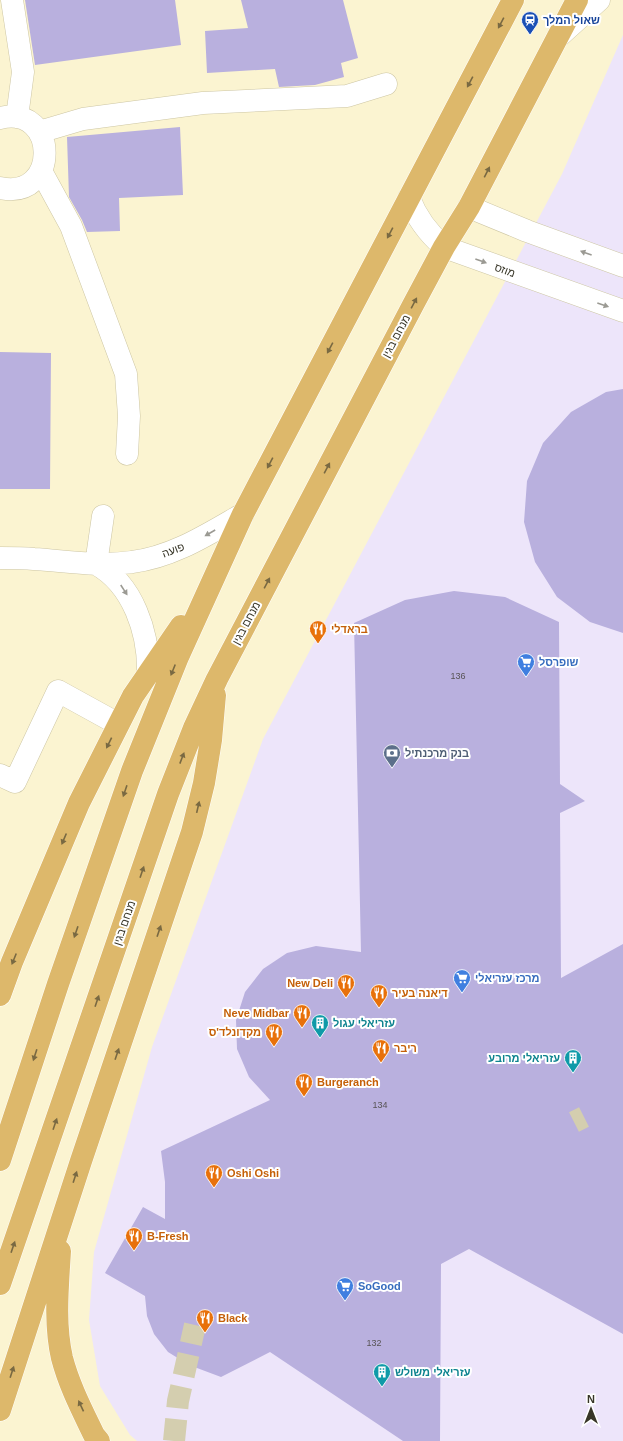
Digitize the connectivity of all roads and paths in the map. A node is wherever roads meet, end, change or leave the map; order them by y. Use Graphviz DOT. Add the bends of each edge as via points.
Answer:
graph roads {
  1 [pos="12,0"];
  2 [pos="513,0"];
  3 [pos="577,0"];
  4 [pos="599,0"];
  5 [pos="556,39"];
  6 [pos="386,84"];
  7 [pos="8,118"];
  8 [pos="39,132"];
  9 [pos="41,171"];
  10 [pos="0,189"];
  11 [pos="409,198"];
  12 [pos="469,207"];
  13 [pos="444,247"];
  14 [pos="623,266"];
  15 [pos="623,311"];
  16 [pos="127,454"];
  17 [pos="244,514"];
  18 [pos="103,516"];
  19 [pos="0,558"];
  20 [pos="96,564"];
  21 [pos="211,583"];
  22 [pos="148,673"];
  23 [pos="217,679"];
  24 [pos="118,724"];
  25 [pos="0,775"];
  26 [pos="0,995"];
  27 [pos="0,1160"];
  28 [pos="63,1214"];
  29 [pos="0,1284"];
  30 [pos="0,1410"];
  31 [pos="99,1441"];
  1 -- 7 [label="street" via="23,72"];
  2 -- 11 [label="main road, one-way"];
  3 -- 5 [label="main road, מנחם בגין"];
  4 -- 5 [label="street"];
  12 -- 5 [label="main road, מנחם בגין, one-way"];
  6 -- 8 [label="street" via="347,96 203,103 83,119"];
  7 -- 8 [label="street" via="33,125"];
  8 -- 9 [label="street" via="46,151"];
  9 -- 10 [label="street" via="34,180 24,186"];
  9 -- 16 [label="street" via="71,226 126,374 129,416"];
  11 -- 13 [label="street, מוזס" via="424,228"];
  11 -- 17 [label="main road, one-way"];
  12 -- 13 [label="main road, מנחם בגין"];
  14 -- 12 [label="street, one-way"];
  13 -- 15 [label="street, מוזס, one-way"];
  23 -- 13 [label="main road, מנחם בגין, one-way"];
  17 -- 20 [label="street, פועה, one-way" via="169,553 133,562"];
  17 -- 21 [label="main road"];
  18 -- 20 [label="street"];
  19 -- 20 [label="street, פועה"];
  20 -- 22 [label="street, one-way" via="115,578 134,607 149,657"];
  21 -- 22 [label="main road"];
  21 -- 27 [label="main road, one-way" via="132,771"];
  22 -- 24 [label="main road" via="132,696"];
  28 -- 23 [label="main road, one-way" via="192,832 204,783"];
  29 -- 23 [label="main road, מנחם בגין, one-way" via="168,794"];
  24 -- 25 [label="street" via="58,691 15,782"];
  24 -- 26 [label="main road, one-way" via="79,803"];
  30 -- 28 [label="main road, one-way"];
  31 -- 28 [label="main road, one-way" via="73,1390 62,1358 57,1323"];
}
